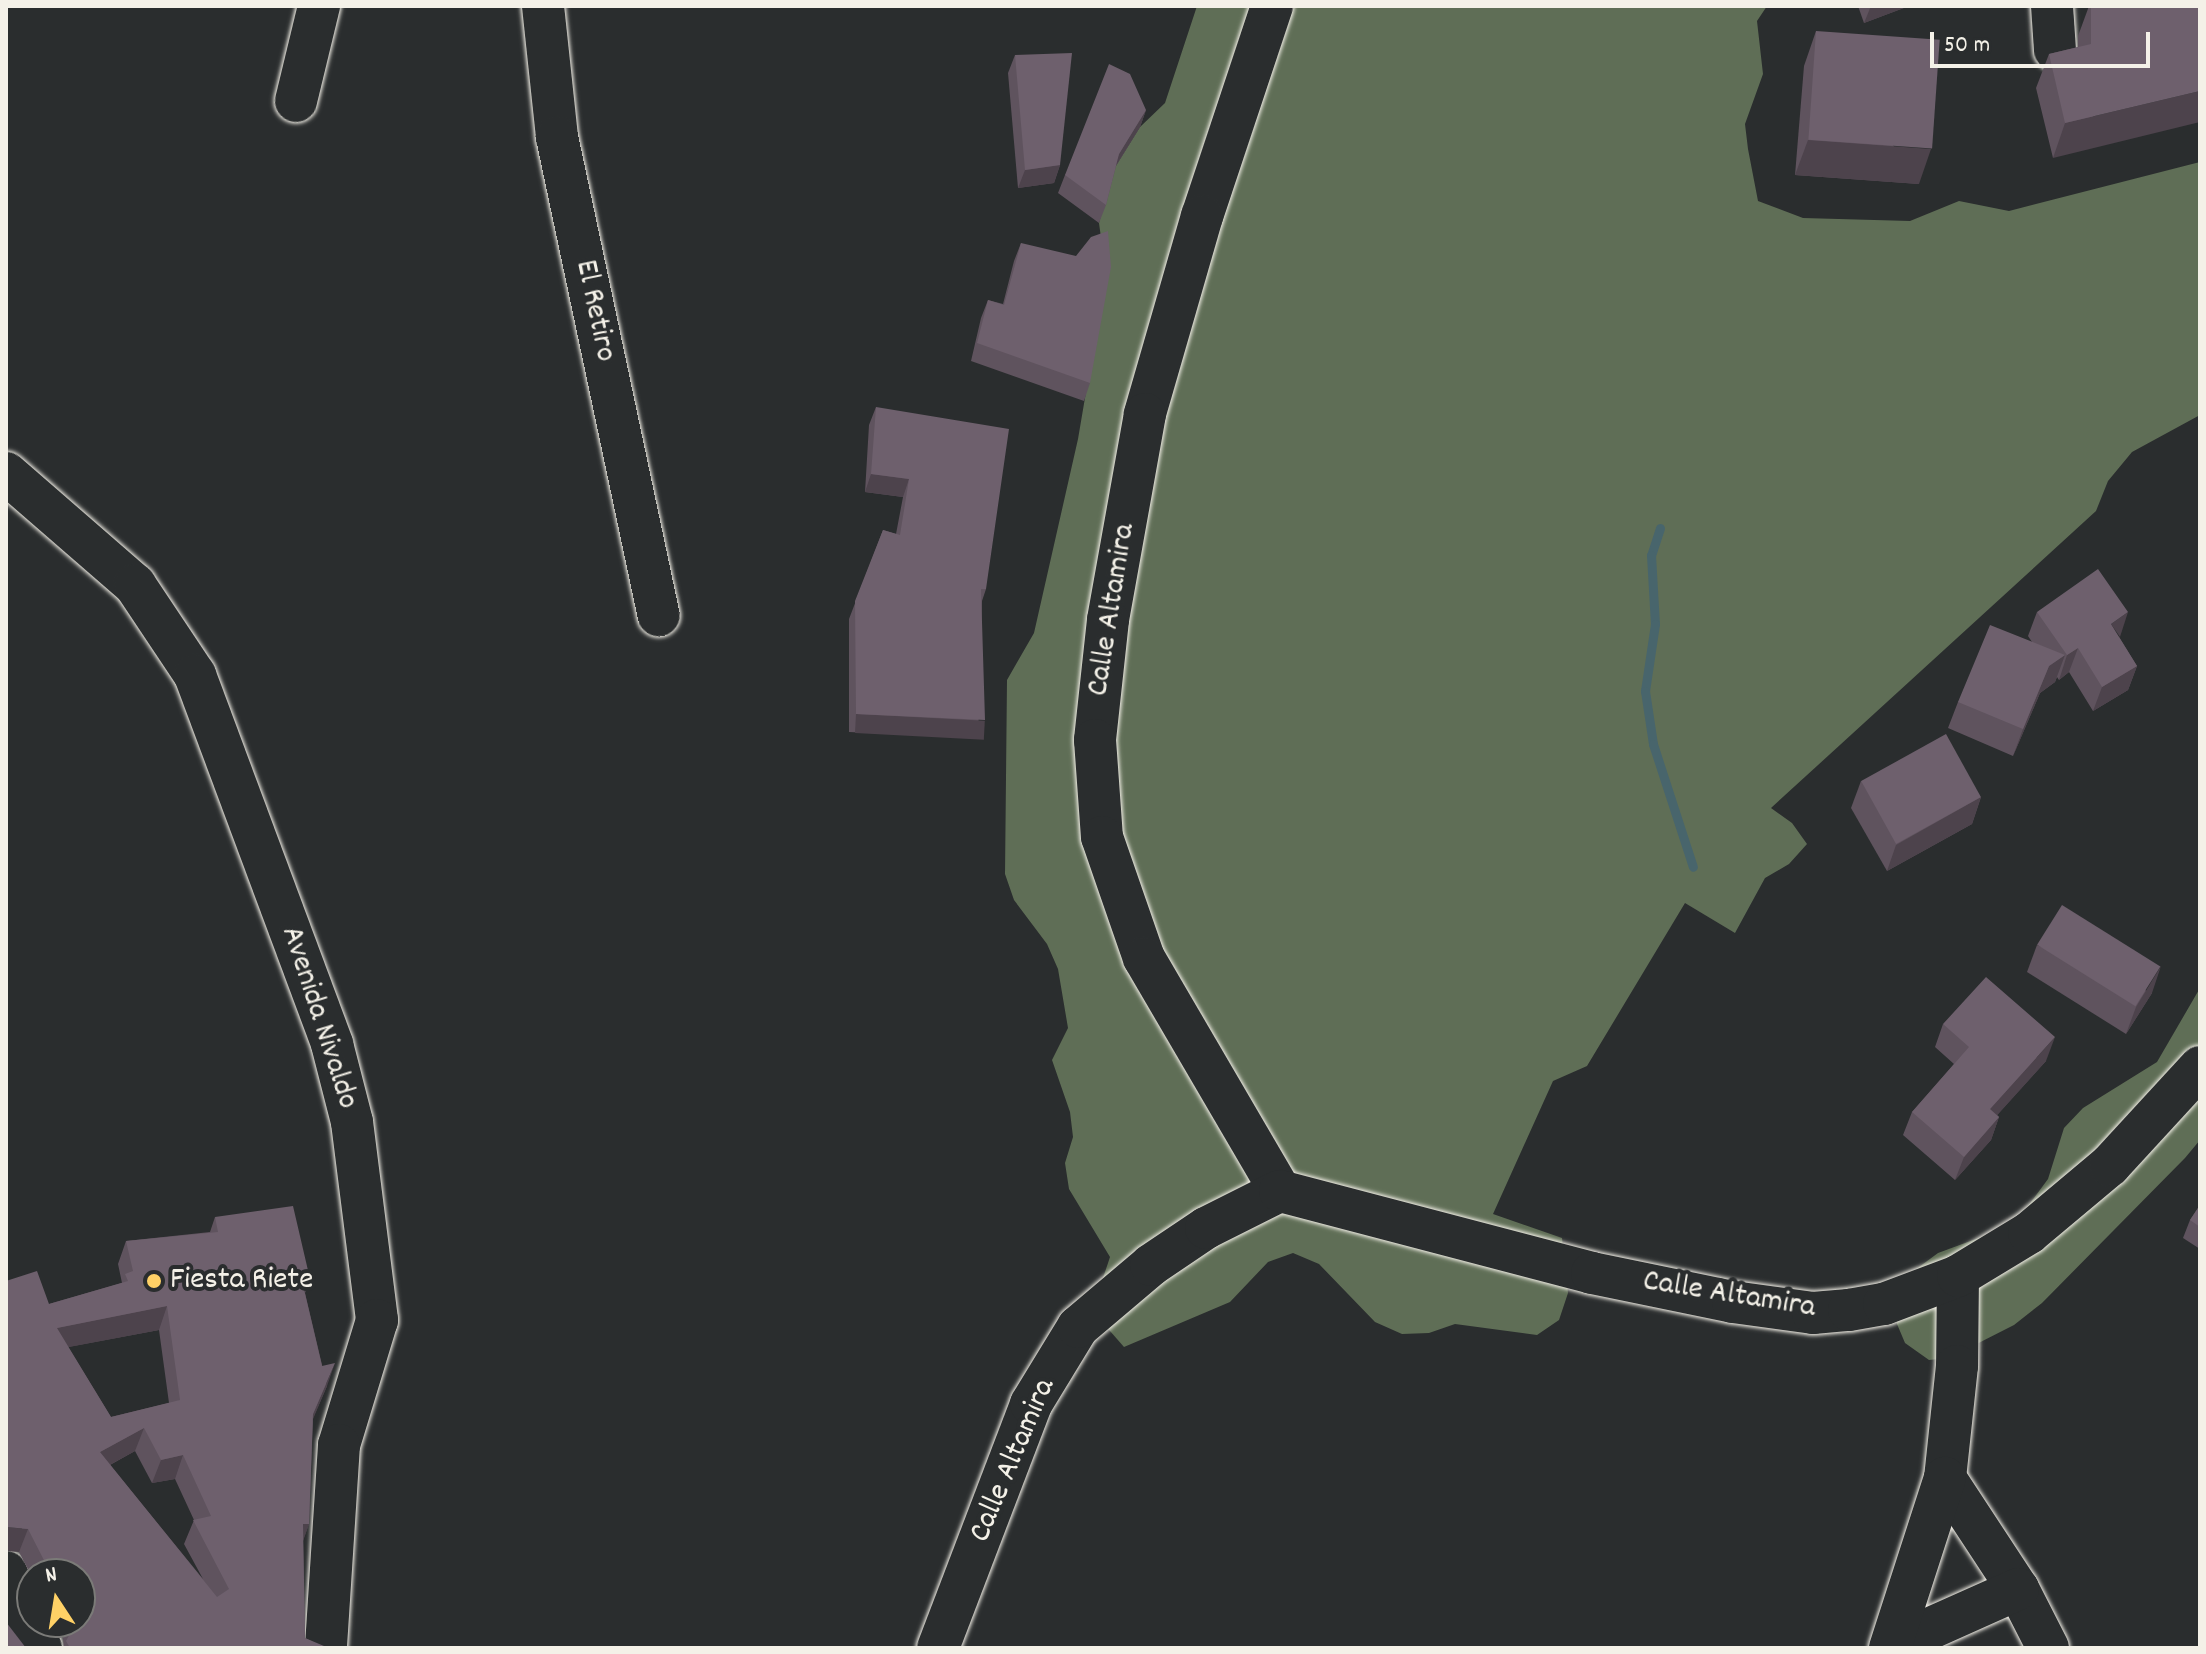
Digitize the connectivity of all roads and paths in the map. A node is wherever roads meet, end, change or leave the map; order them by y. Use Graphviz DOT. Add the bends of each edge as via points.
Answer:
graph roads {
  1 [pos="319,6"];
  2 [pos="543,6"];
  3 [pos="1272,6"];
  4 [pos="2052,6"];
  5 [pos="2055,50"];
  6 [pos="296,101"];
  7 [pos="6,473"];
  8 [pos="659,615"];
  9 [pos="2200,1067"];
  10 [pos="1280,1191"];
  11 [pos="1958,1276"];
  12 [pos="1945,1478"];
  13 [pos="6,1572"];
  14 [pos="2018,1589"];
  15 [pos="1891,1647"];
  16 [pos="41,1648"];
  17 [pos="326,1648"];
  18 [pos="938,1648"];
  19 [pos="2048,1648"];
  1 -- 6 [label="street"];
  2 -- 8 [label="street, El Retiro" via="557,137"];
  3 -- 10 [label="street, Calle Altamira" via="1202,216 1145,414 1108,620 1095,740 1102,837 1144,958"];
  4 -- 5 [label="street"];
  7 -- 17 [label="street, Avenida Nivaldo" via="135,585 195,675 332,1044 352,1122 377,1320 339,1445"];
  9 -- 11 [label="street, Calle Altamira" via="2110,1165 2029,1233"];
  10 -- 11 [label="street, Calle Altamira" via="1592,1273 1813,1313 1884,1304"];
  10 -- 18 [label="street, Calle Altamira" via="1206,1228 1151,1265 1078,1327 1031,1404"];
  11 -- 12 [label="street" via="1957,1366"];
  12 -- 14 [label="street"];
  12 -- 15 [label="street"];
  13 -- 16 [label="street"];
  14 -- 15 [label="street"];
  14 -- 19 [label="street"];
}
